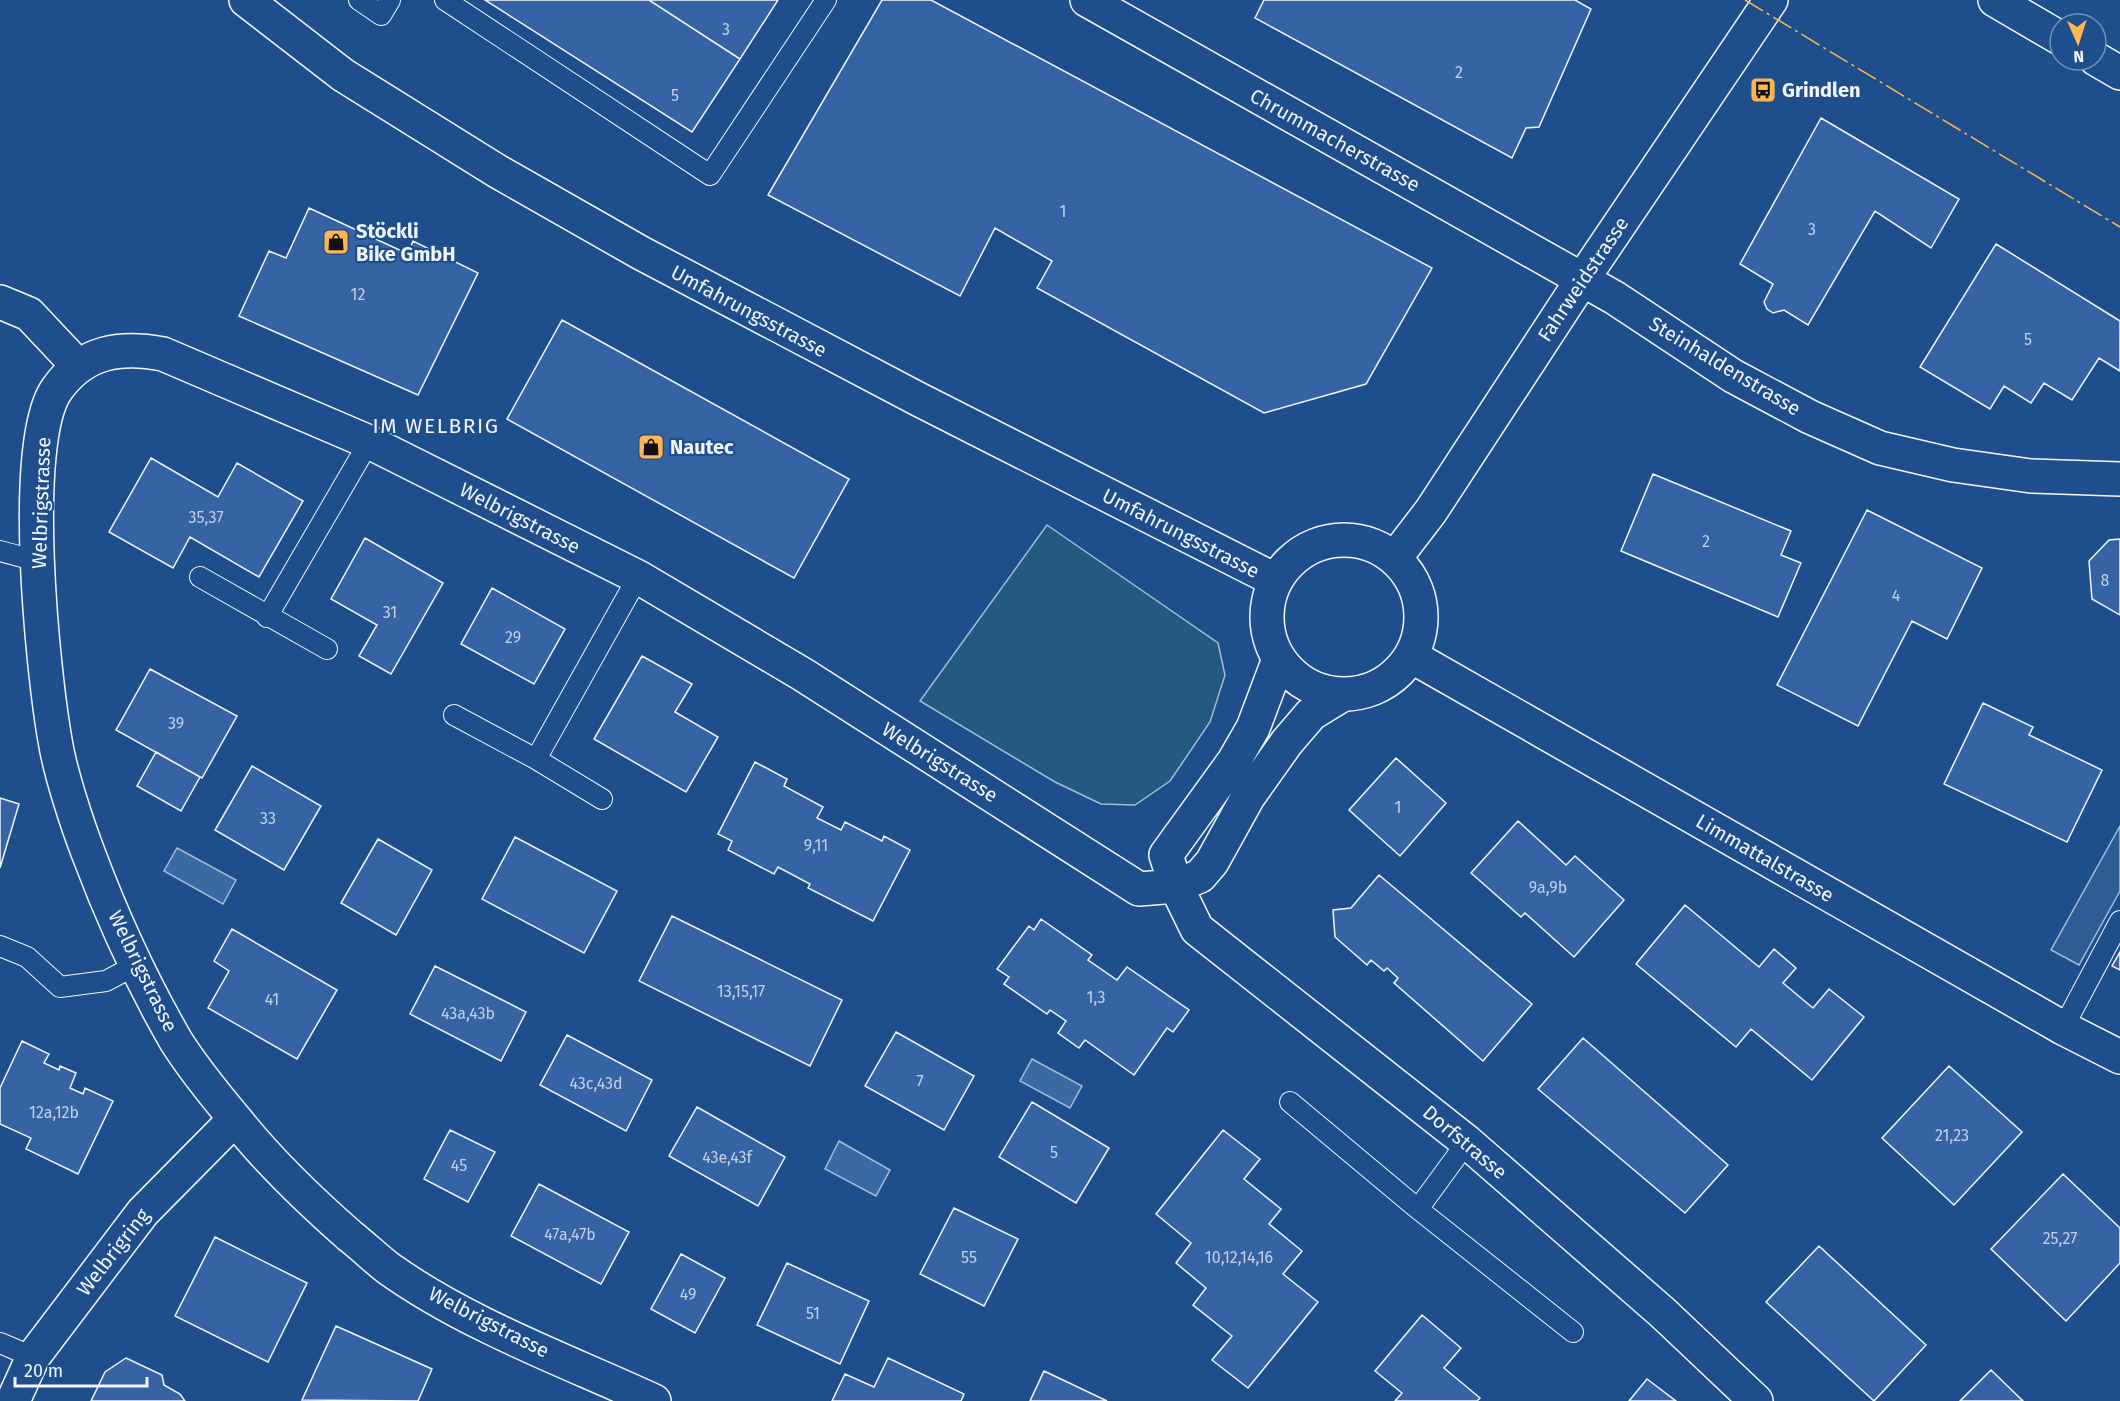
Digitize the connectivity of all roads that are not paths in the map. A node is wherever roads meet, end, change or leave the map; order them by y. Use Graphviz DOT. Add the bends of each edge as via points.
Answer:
graph roads {
  1 [pos="246,0"];
  2 [pos="359,0"];
  3 [pos="390,0"];
  4 [pos="445,0"];
  5 [pos="826,0"];
  6 [pos="1087,0"];
  7 [pos="1771,0"];
  8 [pos="1995,0"];
  9 [pos="2048,31"];
  10 [pos="1582,280"];
  11 [pos="0,302"];
  12 [pos="78,366"];
  13 [pos="369,442"];
  14 [pos="2120,479"];
  15 [pos="0,551"];
  16 [pos="1395,558"];
  17 [pos="37,561"];
  18 [pos="200,577"];
  19 [pos="638,577"];
  20 [pos="1275,580"];
  21 [pos="267,617"];
  22 [pos="327,649"];
  23 [pos="1411,656"];
  24 [pos="1279,659"];
  25 [pos="1342,695"];
  26 [pos="454,715"];
  27 [pos="536,759"];
  28 [pos="602,799"];
  29 [pos="1176,886"];
  30 [pos="2120,921"];
  31 [pos="0,946"];
  32 [pos="136,965"];
  33 [pos="2063,1028"];
  34 [pos="2120,1057"];
  35 [pos="1290,1102"];
  36 [pos="235,1119"];
  37 [pos="1467,1142"];
  38 [pos="1418,1209"];
  39 [pos="1573,1332"];
  40 [pos="0,1342"];
  41 [pos="33,1357"];
  42 [pos="13,1401"];
  43 [pos="654,1401"];
  44 [pos="1756,1401"];
  1 -- 20 [label="main road, Umfahrungsstrasse" via="343,75 641,254"];
  2 -- 3 [label="lane" via="381,15"];
  4 -- 5 [label="lane" via="710,175"];
  6 -- 10 [label="main road, Chrummacherstrasse"];
  7 -- 10 [label="main road, Fahrweidstrasse"];
  8 -- 9 [label="main road"];
  10 -- 14 [label="main road, Steinhaldenstrasse" via="1616,298 1733,376 1880,448 1953,465 2031,476"];
  10 -- 16 [label="main road, Fahrweidstrasse" via="1431,511"];
  11 -- 12 [label="main road" via="29,314"];
  12 -- 13 [label="main road, Welbrigstrasse" via="104,354 134,348 163,354"];
  12 -- 17 [label="main road, Welbrigstrasse" via="55,392 42,428"];
  13 -- 19 [label="main road, Welbrigstrasse"];
  13 -- 21 [label="lane"];
  15 -- 17 [label="lane"];
  16 -- 20 [label="main road" via="1371,544 1349,539 1327,541 1288,562"];
  16 -- 23 [label="main road" via="1410,576 1421,602 1421,628"];
  17 -- 32 [label="main road, Welbrigstrasse" via="55,742 88,853"];
  18 -- 21 [label="lane"];
  19 -- 27 [label="lane"];
  19 -- 29 [label="main road, Welbrigstrasse" via="802,674 1139,889"];
  20 -- 24 [label="main road" via="1267,607 1268,634"];
  21 -- 22 [label="lane"];
  23 -- 25 [label="main road" via="1385,683"];
  23 -- 33 [label="main road, Limmattalstrasse"];
  24 -- 25 [label="main road" via="1299,680"];
  24 -- 29 [label="main road, Dorfstrasse" via="1253,728 1166,855"];
  25 -- 29 [label="main road" via="1311,714 1287,742 1248,796 1212,862 1200,876"];
  26 -- 27 [label="lane"];
  27 -- 28 [label="lane"];
  29 -- 37 [label="main road, Dorfstrasse" via="1197,929"];
  30 -- 33 [label="lane"];
  31 -- 32 [label="lane" via="27,957 60,987 106,981"];
  32 -- 36 [label="main road, Welbrigstrasse" via="178,1044"];
  33 -- 34 [label="main road, Limmattalstrasse"];
  35 -- 38 [label="lane"];
  36 -- 41 [label="main road, Welbrigring" via="143,1212"];
  36 -- 43 [label="main road, Welbrigstrasse" via="275,1167 387,1267 463,1313"];
  37 -- 38 [label="lane"];
  37 -- 44 [label="main road, Dorfstrasse" via="1663,1313"];
  38 -- 39 [label="lane"];
  40 -- 41 [label="lane"];
  41 -- 42 [label="main road, Welbrigring"];
}
